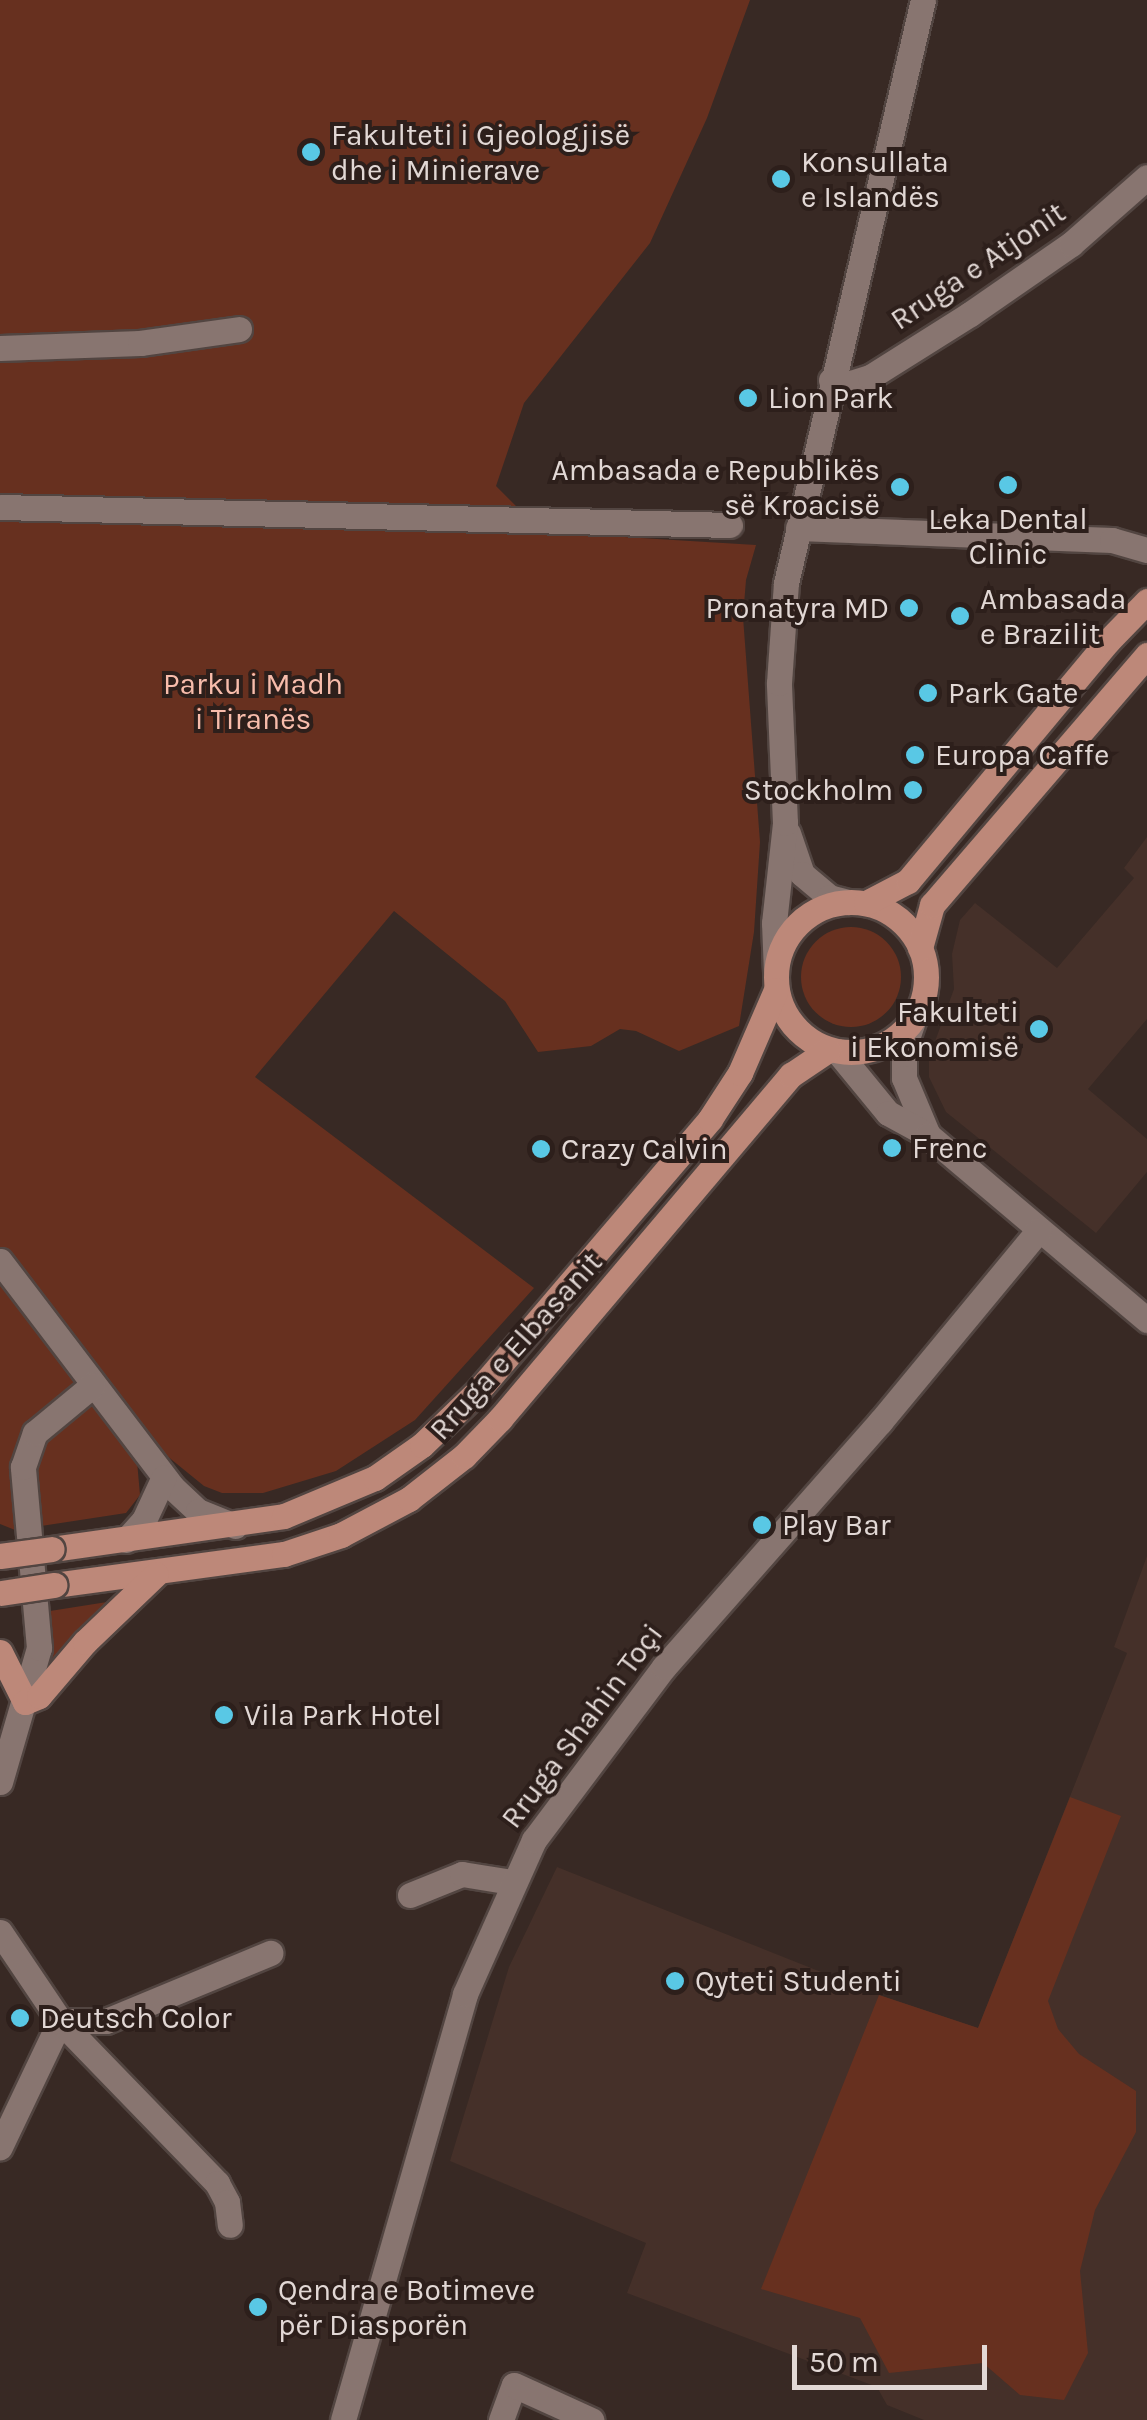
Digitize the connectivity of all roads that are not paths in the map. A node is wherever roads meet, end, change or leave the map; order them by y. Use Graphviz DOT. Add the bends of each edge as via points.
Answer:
graph roads {
  1 [pos="923,0"];
  2 [pos="1147,176"];
  3 [pos="239,330"];
  4 [pos="0,348"];
  5 [pos="831,380"];
  6 [pos="0,507"];
  7 [pos="730,525"];
  8 [pos="798,528"];
  9 [pos="1147,550"];
  10 [pos="1147,602"];
  11 [pos="1147,655"];
  12 [pos="785,823"];
  13 [pos="857,903"];
  14 [pos="920,948"];
  15 [pos="776,981"];
  16 [pos="914,1018"];
  17 [pos="833,1050"];
  18 [pos="928,1135"];
  19 [pos="1038,1230"];
  20 [pos="0,1261"];
  21 [pos="1147,1320"];
  22 [pos="93,1385"];
  23 [pos="164,1476"];
  24 [pos="235,1526"];
  25 [pos="126,1540"];
  26 [pos="0,1556"];
  27 [pos="156,1574"];
  28 [pos="1,1593"];
  29 [pos="0,1652"];
  30 [pos="25,1702"];
  31 [pos="0,1782"];
  32 [pos="512,1882"];
  33 [pos="410,1895"];
  34 [pos="0,1932"];
  35 [pos="270,1953"];
  36 [pos="60,2021"];
  37 [pos="0,2146"];
  38 [pos="230,2225"];
  39 [pos="343,2420"];
  40 [pos="500,2420"];
  41 [pos="591,2420"];
  1 -- 5 [label="street"];
  2 -- 5 [label="street, Rruga e Atjonit" via="1062,250 946,330 870,377"];
  3 -- 4 [label="street" via="140,344"];
  5 -- 8 [label="street"];
  6 -- 7 [label="street"];
  8 -- 9 [label="street" via="1112,540"];
  8 -- 12 [label="street" via="780,628"];
  10 -- 13 [label="main road" via="908,881"];
  11 -- 14 [label="main road" via="932,905"];
  12 -- 13 [label="street" via="802,874 829,896"];
  12 -- 15 [label="street" via="774,923"];
  13 -- 14 [label="main road" via="898,919"];
  13 -- 15 [label="main road" via="830,905 799,923 779,954"];
  14 -- 16 [label="main road" via="926,984"];
  15 -- 17 [label="main road" via="789,1020 813,1043"];
  15 -- 24 [label="main road, Rruga e Elbasanit" via="740,1073 710,1119 446,1424 398,1464 342,1494"];
  16 -- 17 [label="main road" via="875,1049"];
  16 -- 18 [label="street" via="904,1047 904,1078"];
  17 -- 18 [label="street" via="888,1112"];
  17 -- 27 [label="main road, Rruga e Elbasanit" via="792,1075 500,1419 434,1480 389,1512 310,1547"];
  18 -- 19 [label="street"];
  19 -- 21 [label="street"];
  19 -- 32 [label="street, Rruga Shahin Toçi" via="664,1667 548,1816"];
  20 -- 22 [label="street"];
  22 -- 23 [label="street"];
  22 -- 30 [label="street" via="35,1432 23,1467 39,1648"];
  23 -- 24 [label="street" via="198,1510"];
  23 -- 25 [label="street" via="144,1520"];
  24 -- 25 [label="main road, Rruga e Elbasanit"];
  25 -- 26 [label="main road, Rruga e Elbasanit, bridge"];
  27 -- 28 [label="main road, Rruga e Elbasanit, bridge"];
  27 -- 30 [label="main road" via="39,1696"];
  29 -- 30 [label="main road"];
  30 -- 31 [label="street"];
  32 -- 33 [label="street" via="462,1874"];
  32 -- 39 [label="street, Rruga Shahin Toçi" via="433,2092"];
  34 -- 36 [label="street"];
  35 -- 36 [label="street" via="116,2018"];
  36 -- 37 [label="street"];
  36 -- 38 [label="street" via="217,2183"];
  40 -- 41 [label="street" via="514,2385"];
}
